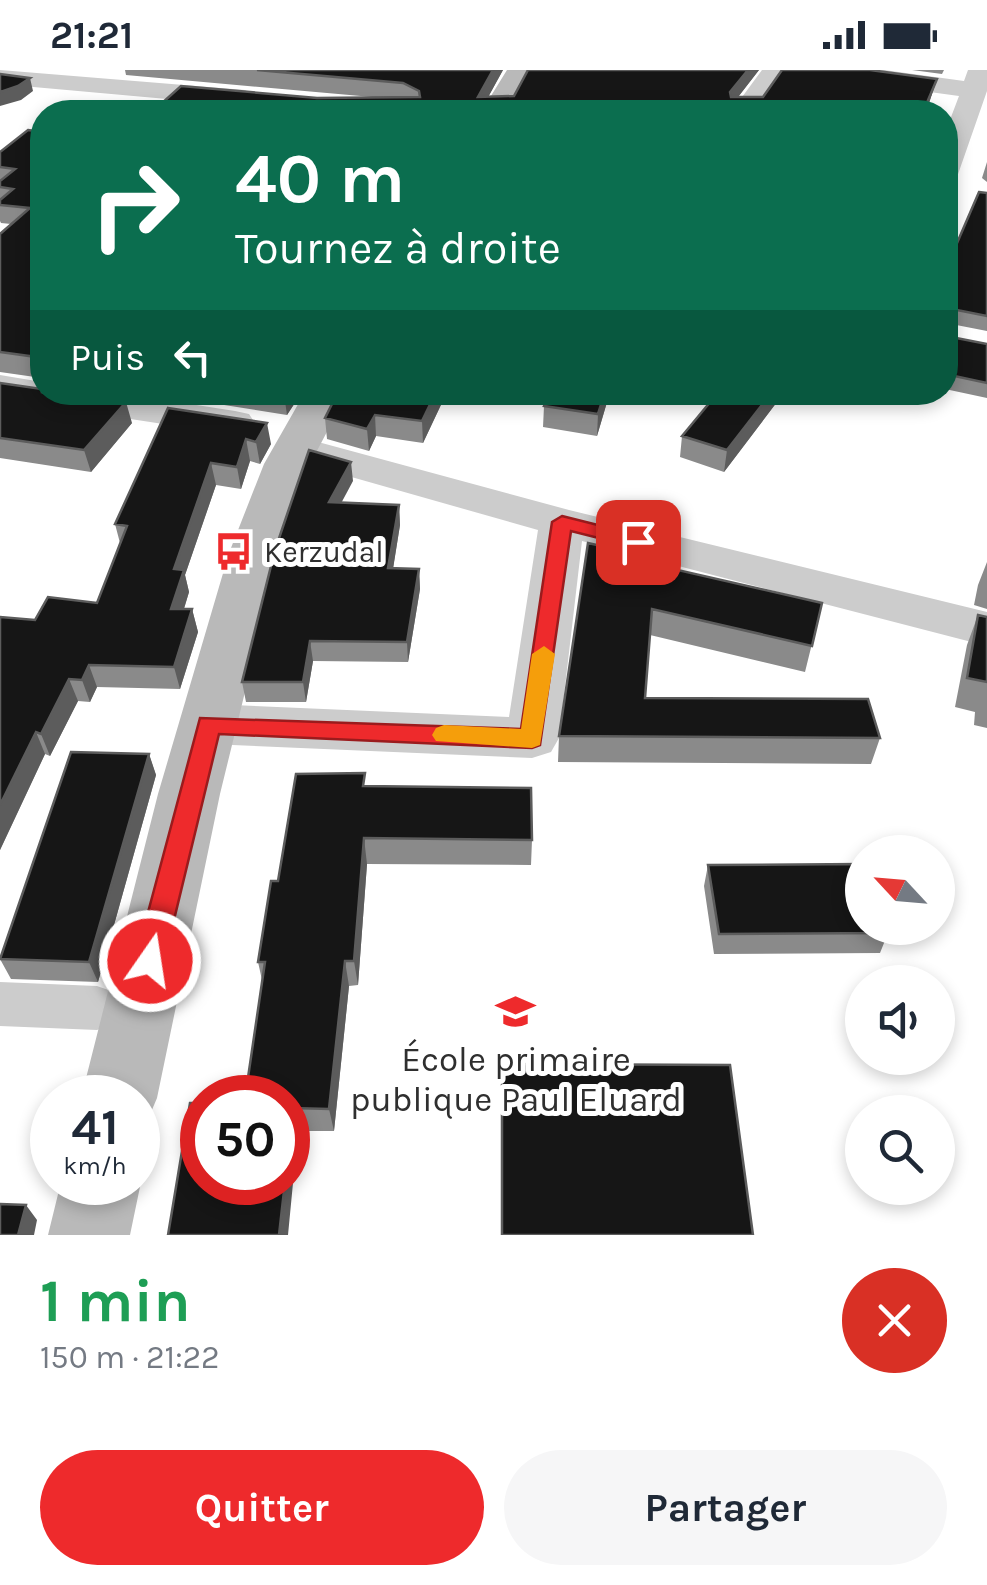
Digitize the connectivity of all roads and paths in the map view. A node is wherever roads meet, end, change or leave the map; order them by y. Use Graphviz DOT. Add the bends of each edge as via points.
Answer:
graph roads {
  1 [pos="521,70"];
  2 [pos="775,70"];
  3 [pos="827,70"];
  4 [pos="0,76"];
  5 [pos="977,80"];
  6 [pos="269,100"];
  7 [pos="503,100"];
  8 [pos="753,100"];
  9 [pos="958,130"];
  10 [pos="0,387"];
  11 [pos="30,392"];
  12 [pos="102,405"];
  13 [pos="320,405"];
  14 [pos="300,440"];
  15 [pos="562,522"];
  16 [pos="987,629"];
  17 [pos="209,724"];
  18 [pos="0,1004"];
  19 [pos="97,1008"];
  20 [pos="124,1075"];
  21 [pos="95,1205"];
  22 [pos="89,1235"];
  1 -- 7 [label="main road"];
  2 -- 8 [label="street"];
  3 -- 5 [label="street"];
  4 -- 6 [label="street"];
  5 -- 9 [label="street"];
  10 -- 11 [label="street"];
  12 -- 14 [label="street"];
  13 -- 14 [label="main road"];
  14 -- 15 [label="street" via="364,467"];
  14 -- 17 [label="main road" via="269,505"];
  15 -- 16 [label="street"];
  15 -- 17 [label="street" via="532,738"];
  17 -- 20 [label="main road"];
  18 -- 19 [label="street"];
  21 -- 22 [label="main road"];
}
